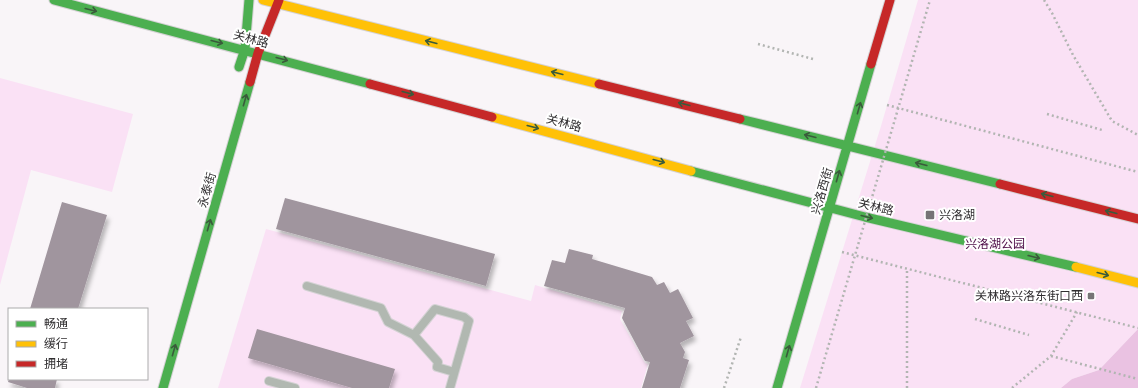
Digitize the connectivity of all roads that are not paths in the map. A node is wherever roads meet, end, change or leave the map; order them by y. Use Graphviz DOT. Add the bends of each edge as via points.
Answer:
graph roads {
  1 [pos="54,0"];
  2 [pos="249,0"];
  3 [pos="263,0"];
  4 [pos="890,0"];
  5 [pos="279,2"];
  6 [pos="245,49"];
  7 [pos="258,53"];
  8 [pos="238,72"];
  9 [pos="848,145"];
  10 [pos="829,208"];
  11 [pos="1138,219"];
  12 [pos="1138,283"];
  13 [pos="307,286"];
  14 [pos="414,335"];
  15 [pos="454,372"];
  16 [pos="269,381"];
  17 [pos="163,388"];
  18 [pos="295,388"];
  19 [pos="450,388"];
  20 [pos="777,388"];
  1 -- 6 [label="main road, 关林路, one-way"];
  2 -- 6 [label="main road"];
  3 -- 5 [label="main road"];
  9 -- 4 [label="main road, 兴洛西街, one-way"];
  5 -- 7 [label="main road, 永泰街"];
  9 -- 5 [label="main road, one-way"];
  6 -- 7 [label="main road, 关林路"];
  6 -- 8 [label="main road"];
  7 -- 10 [label="main road, 关林路, one-way"];
  17 -- 7 [label="main road, 永泰街, one-way"];
  10 -- 9 [label="main road, 兴洛西街, one-way"];
  11 -- 9 [label="main road, one-way"];
  10 -- 12 [label="main road, 关林路, one-way"];
  20 -- 10 [label="main road, 兴洛西街, one-way"];
  13 -- 14 [label="lane" via="381,308 388,322"];
  14 -- 15 [label="lane" via="438,362 437,366"];
  14 -- 15 [label="lane" via="435,309 464,317 469,321"];
  15 -- 19 [label="lane"];
  16 -- 18 [label="lane"];
}
